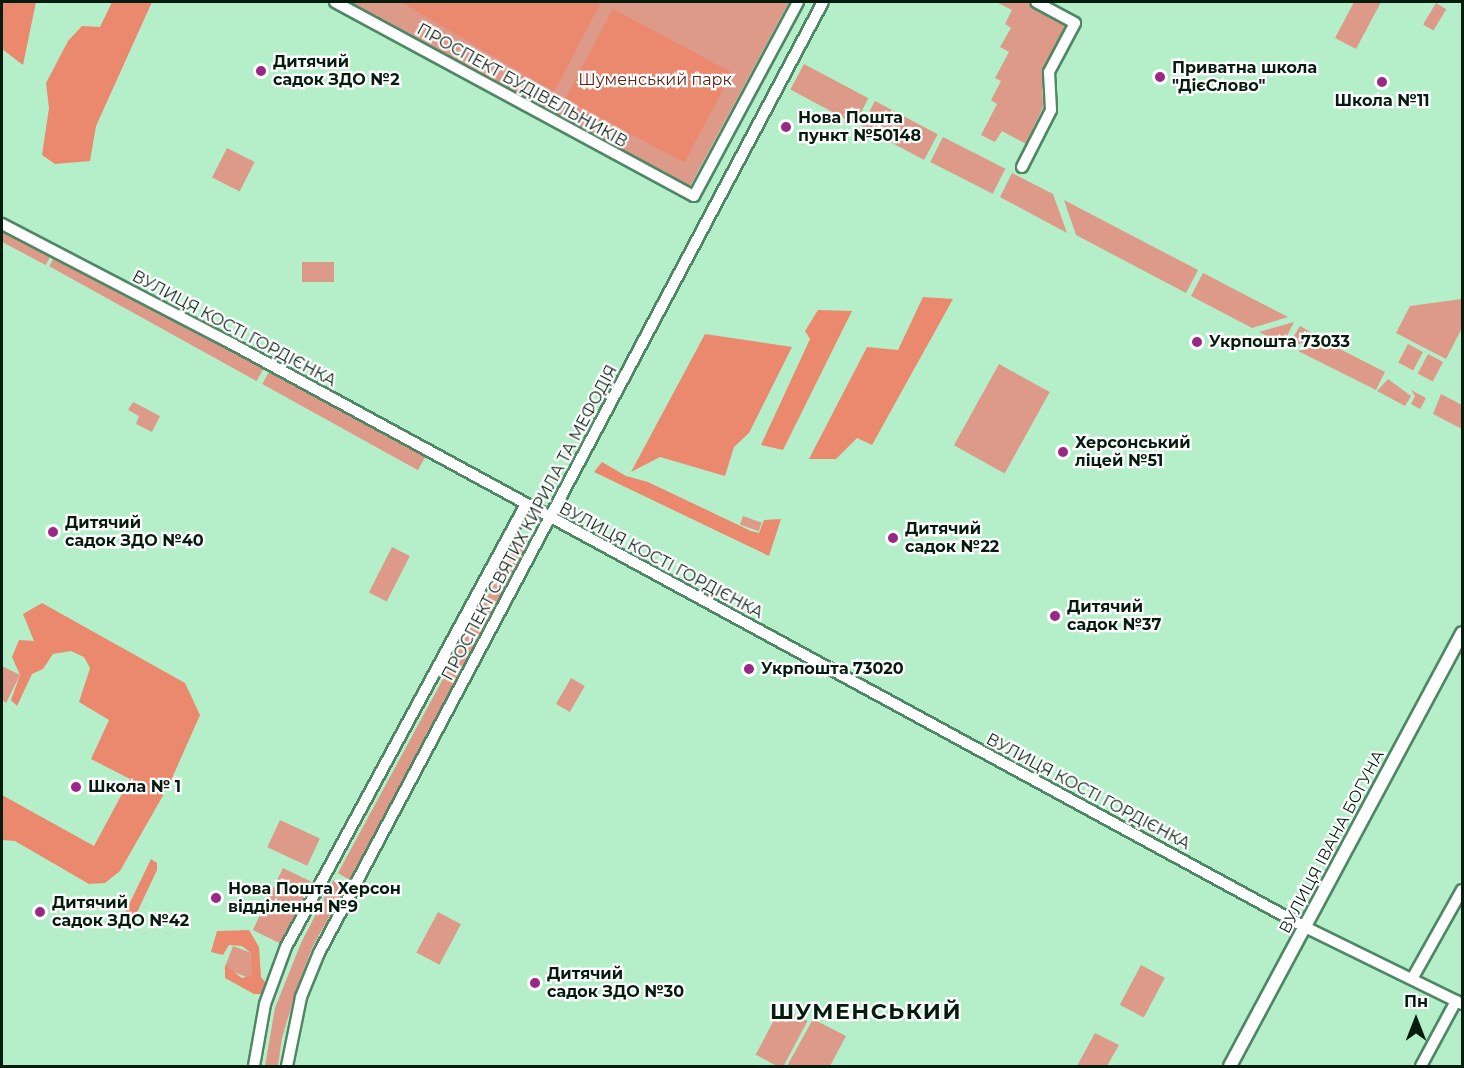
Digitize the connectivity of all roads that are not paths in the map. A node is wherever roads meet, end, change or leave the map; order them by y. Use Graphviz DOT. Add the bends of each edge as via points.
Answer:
graph roads {
  1 [pos="335,2"];
  2 [pos="798,2"];
  3 [pos="823,2"];
  4 [pos="1036,2"];
  5 [pos="1022,167"];
  6 [pos="2,224"];
  7 [pos="526,504"];
  8 [pos="551,519"];
  9 [pos="1462,633"];
  10 [pos="1462,890"];
  11 [pos="1305,927"];
  12 [pos="1412,979"];
  13 [pos="1459,1003"];
  14 [pos="254,1066"];
  15 [pos="287,1066"];
  16 [pos="1230,1066"];
  17 [pos="1421,1066"];
  1 -- 2 [label="street, ПРОСПЕКТ БУДІВЕЛЬНИКІВ" via="694,196"];
  3 -- 8 [label="street, ПРОСПЕКТ СВЯТИХ КИРИЛА ТА МЕФОДІЯ"];
  4 -- 5 [label="street" via="1075,23 1049,72 1051,110"];
  6 -- 7 [label="street, ВУЛИЦЯ КОСТІ ГОРДІЄНКА"];
  7 -- 8 [label="street, ВУЛИЦЯ КОСТІ ГОРДІЄНКА"];
  7 -- 14 [label="street, ПРОСПЕКТ СВЯТИХ КИРИЛА ТА МЕФОДІЯ" via="286,947 265,1004"];
  8 -- 11 [label="street, ВУЛИЦЯ КОСТІ ГОРДІЄНКА"];
  8 -- 15 [label="street, ПРОСПЕКТ СВЯТИХ КИРИЛА ТА МЕФОДІЯ" via="319,953 298,1006"];
  9 -- 11 [label="street, ВУЛИЦЯ ІВАНА БОГУНА"];
  10 -- 12 [label="street"];
  11 -- 12 [label="street, ВУЛИЦЯ КОСТІ ГОРДІЄНКА"];
  11 -- 16 [label="street, ВУЛИЦЯ ІВАНА БОГУНА"];
  12 -- 13 [label="street"];
  13 -- 17 [label="street"];
}
